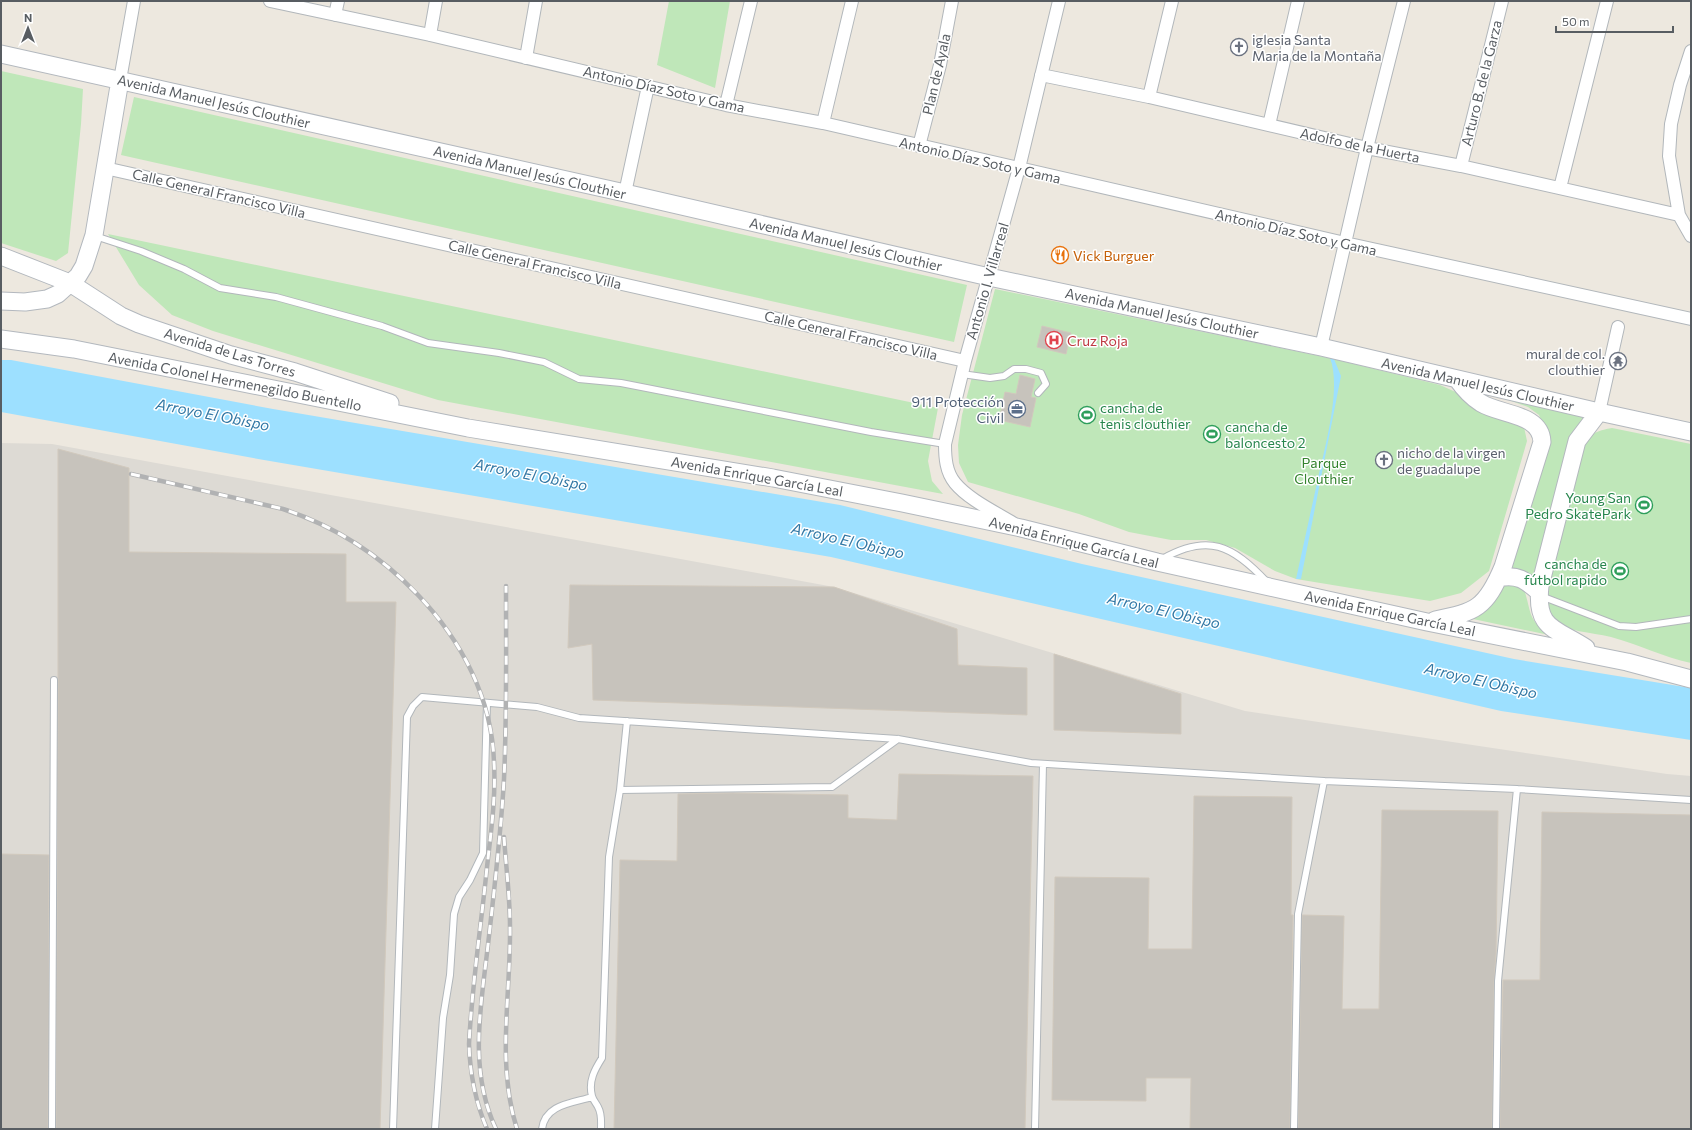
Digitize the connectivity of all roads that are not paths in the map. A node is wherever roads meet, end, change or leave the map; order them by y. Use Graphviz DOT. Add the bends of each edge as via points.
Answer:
graph roads {
  1 [pos="134,1"];
  2 [pos="270,1"];
  3 [pos="338,1"];
  4 [pos="436,1"];
  5 [pos="536,1"];
  6 [pos="751,1"];
  7 [pos="852,1"];
  8 [pos="952,1"];
  9 [pos="1059,1"];
  10 [pos="1172,1"];
  11 [pos="1298,1"];
  12 [pos="1404,1"];
  13 [pos="1502,1"];
  14 [pos="1607,1"];
  15 [pos="335,15"];
  16 [pos="430,35"];
  17 [pos="1691,51"];
  18 [pos="1,54"];
  19 [pos="526,58"];
  20 [pos="1040,75"];
  21 [pos="120,80"];
  22 [pos="648,86"];
  23 [pos="1149,97"];
  24 [pos="726,105"];
  25 [pos="823,123"];
  26 [pos="1270,125"];
  27 [pos="919,146"];
  28 [pos="1366,148"];
  29 [pos="1461,166"];
  30 [pos="105,168"];
  31 [pos="1019,168"];
  32 [pos="1560,188"];
  33 [pos="625,193"];
  34 [pos="1679,215"];
  35 [pos="94,235"];
  36 [pos="1691,236"];
  37 [pos="1345,243"];
  38 [pos="1,256"];
  39 [pos="989,277"];
  40 [pos="70,283"];
  41 [pos="1,301"];
  42 [pos="1691,320"];
  43 [pos="1618,327"];
  44 [pos="1,339"];
  45 [pos="1321,347"];
  46 [pos="965,361"];
  47 [pos="962,374"];
  48 [pos="1457,379"];
  49 [pos="1038,393"];
  50 [pos="1599,412"];
  51 [pos="468,428"];
  52 [pos="1691,432"];
  53 [pos="945,444"];
  54 [pos="1021,528"];
  55 [pos="1157,562"];
  56 [pos="1498,578"];
  57 [pos="1271,586"];
  58 [pos="1539,593"];
  59 [pos="1691,619"];
  60 [pos="1427,622"];
  61 [pos="1599,656"];
  62 [pos="1686,677"];
  63 [pos="54,680"];
  64 [pos="487,703"];
  65 [pos="627,721"];
  66 [pos="898,739"];
  67 [pos="1043,764"];
  68 [pos="1324,781"];
  69 [pos="1517,789"];
  70 [pos="620,790"];
  71 [pos="1691,800"];
  72 [pos="592,1097"];
  73 [pos="52,1129"];
  74 [pos="393,1129"];
  75 [pos="435,1129"];
  76 [pos="542,1129"];
  77 [pos="601,1129"];
  78 [pos="1035,1129"];
  79 [pos="1294,1129"];
  80 [pos="1496,1129"];
  1 -- 21 [label="street"];
  2 -- 15 [label="street, Antonio Díaz Soto y Gama"];
  3 -- 15 [label="street"];
  4 -- 16 [label="street"];
  5 -- 19 [label="street"];
  6 -- 24 [label="street"];
  7 -- 25 [label="street"];
  8 -- 27 [label="street, Plan de Ayala" via="940,65"];
  9 -- 20 [label="street, Antonio I. Villarreal"];
  10 -- 23 [label="street"];
  11 -- 26 [label="street"];
  12 -- 28 [label="street"];
  13 -- 29 [label="street, Arturo B. de la Garza"];
  14 -- 32 [label="street"];
  15 -- 16 [label="street, Antonio Díaz Soto y Gama"];
  16 -- 19 [label="street, Antonio Díaz Soto y Gama"];
  17 -- 34 [label="street" via="1680,85 1671,130 1669,156"];
  18 -- 21 [label="street, Avenida Manuel Jesús Clouthier"];
  19 -- 22 [label="street, Antonio Díaz Soto y Gama"];
  20 -- 23 [label="street, Adolfo de la Huerta"];
  20 -- 31 [label="street, Antonio I. Villarreal"];
  21 -- 30 [label="street"];
  21 -- 33 [label="street, Avenida Manuel Jesús Clouthier"];
  22 -- 24 [label="street, Antonio Díaz Soto y Gama"];
  22 -- 33 [label="street"];
  23 -- 26 [label="street, Adolfo de la Huerta"];
  24 -- 25 [label="street, Antonio Díaz Soto y Gama"];
  25 -- 27 [label="street, Antonio Díaz Soto y Gama"];
  26 -- 28 [label="street, Adolfo de la Huerta"];
  27 -- 31 [label="street, Antonio Díaz Soto y Gama"];
  28 -- 29 [label="street, Adolfo de la Huerta"];
  28 -- 37 [label="street"];
  29 -- 32 [label="street, Adolfo de la Huerta"];
  30 -- 35 [label="street"];
  30 -- 46 [label="street, Calle General Francisco Villa"];
  31 -- 37 [label="street, Antonio Díaz Soto y Gama"];
  31 -- 39 [label="street, Antonio I. Villarreal"];
  32 -- 34 [label="street, Adolfo de la Huerta"];
  33 -- 39 [label="street, Avenida Manuel Jesús Clouthier"];
  34 -- 36 [label="street"];
  35 -- 40 [label="street" via="84,266"];
  35 -- 53 [label="lane" via="184,269 220,288 276,297 382,326 428,342 544,362 579,379 621,383"];
  37 -- 42 [label="street, Antonio Díaz Soto y Gama"];
  37 -- 45 [label="street"];
  38 -- 40 [label="street, Avenida de Las Torres"];
  39 -- 45 [label="street, Avenida Manuel Jesús Clouthier"];
  39 -- 46 [label="street, Antonio I. Villarreal"];
  40 -- 41 [label="street" via="58,294 47,299 25,302"];
  40 -- 51 [label="street, Avenida de Las Torres" via="121,316 139,324"];
  43 -- 50 [label="street"];
  44 -- 51 [label="street, Avenida Colonel Hermenegildo Buentello" via="82,351"];
  45 -- 48 [label="street, Avenida Manuel Jesús Clouthier"];
  46 -- 47 [label="street, Antonio I. Villarreal"];
  47 -- 49 [label="lane" via="990,378 1004,376 1014,369 1042,373 1046,384"];
  47 -- 53 [label="street, Antonio I. Villarreal"];
  48 -- 50 [label="street, Avenida Manuel Jesús Clouthier"];
  48 -- 56 [label="street" via="1467,393 1482,404 1531,422 1542,435 1542,442"];
  50 -- 52 [label="street, Avenida Manuel Jesús Clouthier"];
  50 -- 58 [label="street" via="1577,441"];
  51 -- 54 [label="street, Avenida Enrique García Leal" via="773,478"];
  53 -- 54 [label="street, Antonio I. Villarreal" via="948,469 955,483 979,502"];
  54 -- 55 [label="street, Avenida Enrique García Leal"];
  55 -- 57 [label="street, Avenida Enrique García Leal"];
  55 -- 57 [label="lane" via="1183,548 1205,544 1217,546 1240,557"];
  56 -- 58 [label="street" via="1517,577 1526,581"];
  56 -- 60 [label="street" via="1487,598 1474,609 1461,615"];
  57 -- 60 [label="street, Avenida Enrique García Leal"];
  58 -- 59 [label="lane" via="1619,626 1636,627"];
  58 -- 61 [label="street" via="1540,610 1545,622 1556,632"];
  60 -- 61 [label="street, Avenida Enrique García Leal"];
  61 -- 62 [label="street, Avenida Enrique García Leal"];
  63 -- 73 [label="lane"];
  64 -- 65 [label="lane" via="537,708 579,718"];
  64 -- 74 [label="lane" via="422,697 407,717"];
  64 -- 75 [label="lane" via="483,853 454,914"];
  65 -- 66 [label="lane"];
  65 -- 70 [label="lane"];
  66 -- 67 [label="lane"];
  66 -- 70 [label="lane" via="832,787"];
  67 -- 68 [label="lane"];
  67 -- 78 [label="lane"];
  68 -- 69 [label="lane"];
  68 -- 79 [label="lane" via="1298,914"];
  69 -- 71 [label="lane"];
  69 -- 80 [label="lane" via="1498,981"];
  70 -- 72 [label="lane" via="609,857 602,1058 594,1069"];
  72 -- 76 [label="lane" via="555,1107 542,1124"];
  72 -- 77 [label="lane" via="599,1109"];
}
